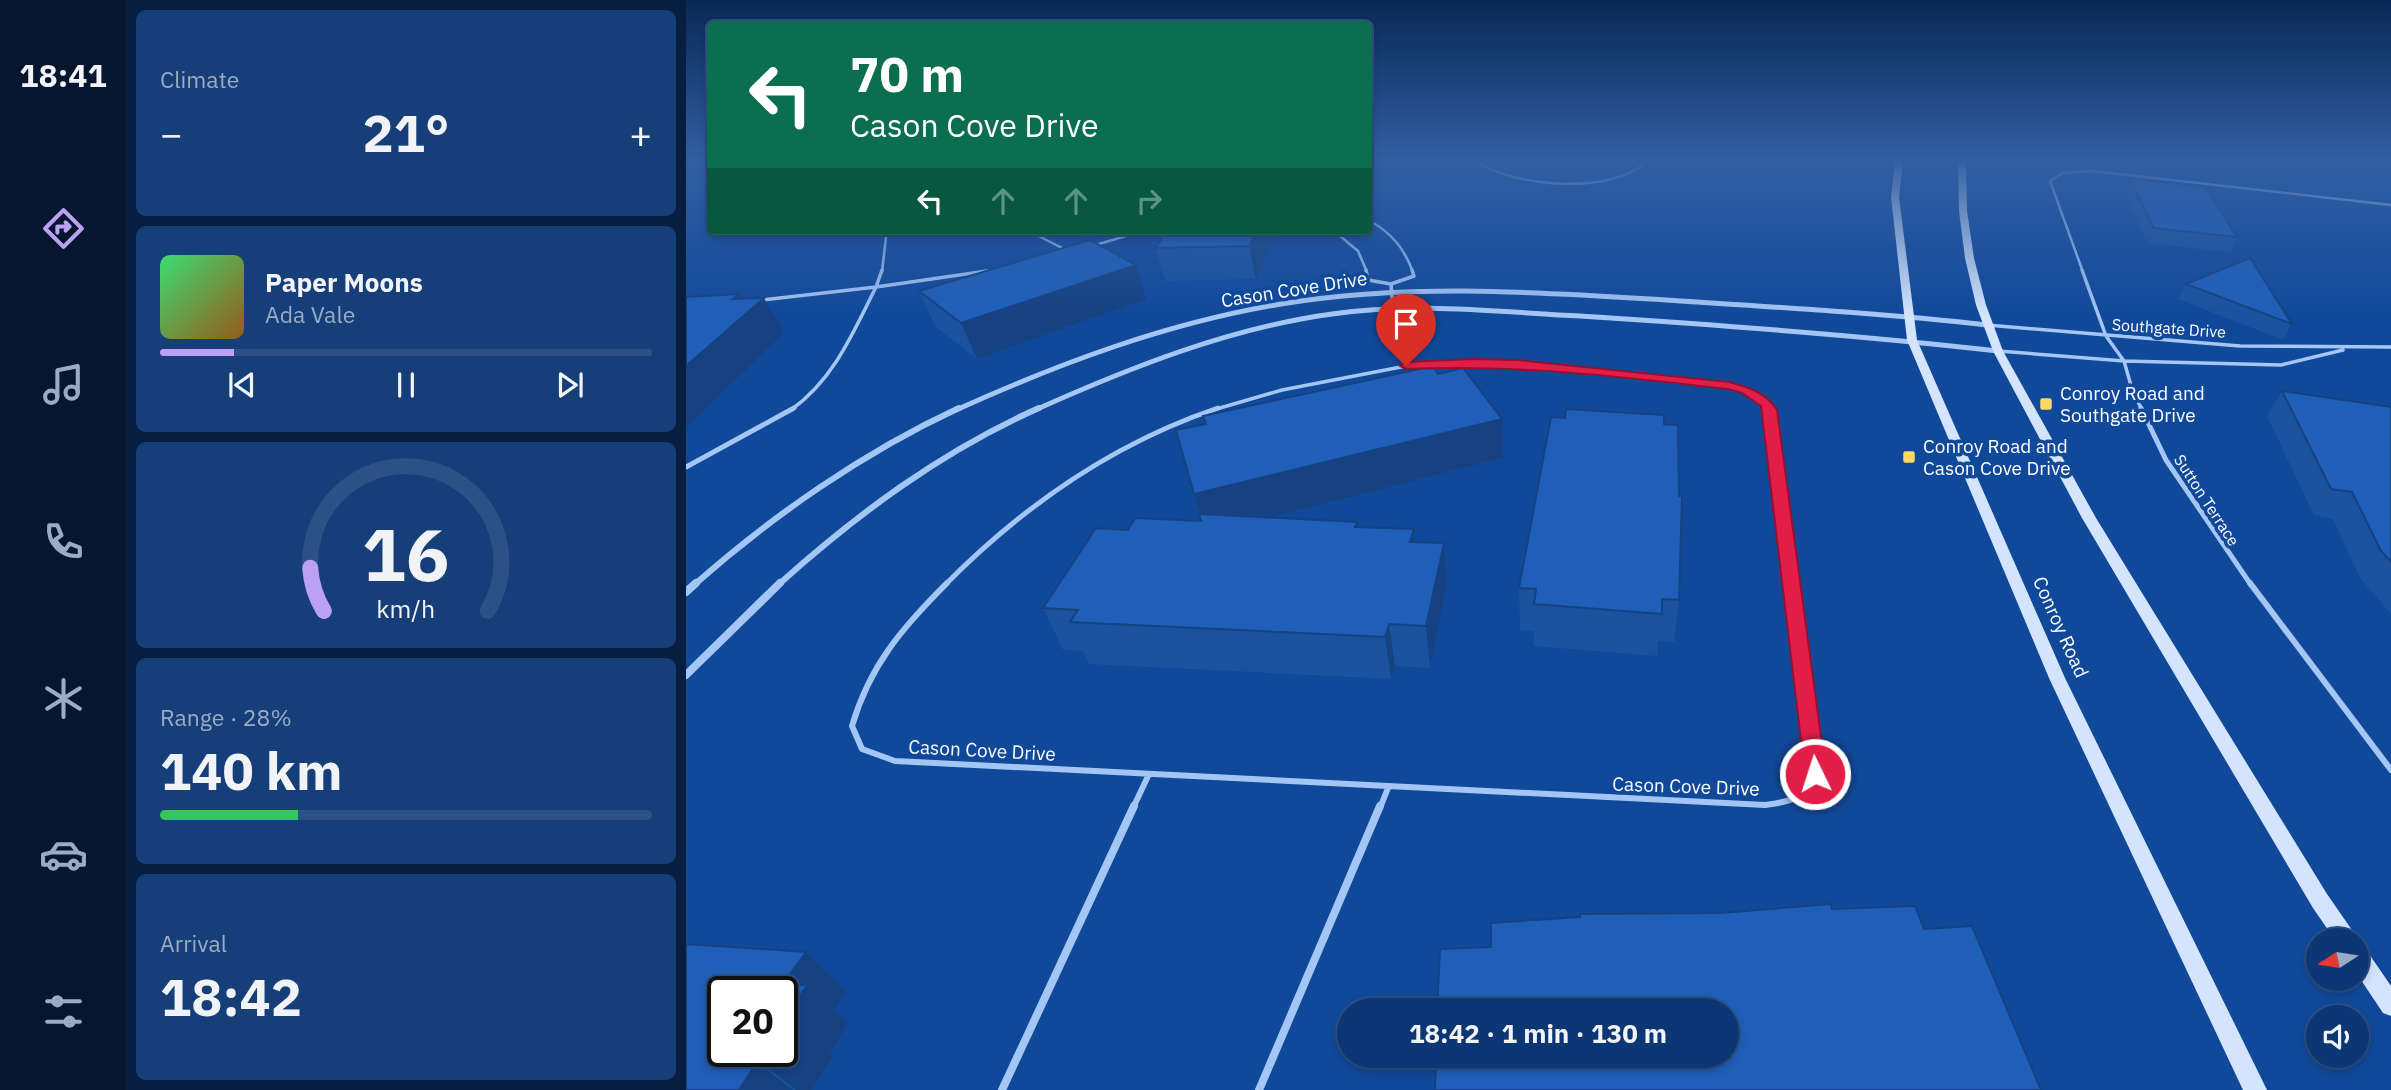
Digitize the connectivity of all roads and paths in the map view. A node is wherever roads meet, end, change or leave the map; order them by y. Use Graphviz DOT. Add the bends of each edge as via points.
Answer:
graph roads {
  1 [pos="1897,213"];
  2 [pos="1961,213"];
  3 [pos="2060,213"];
  4 [pos="1372,222"];
  5 [pos="884,235"];
  6 [pos="1036,235"];
  7 [pos="1129,235"];
  8 [pos="1339,235"];
  9 [pos="1082,249"];
  10 [pos="1061,255"];
  11 [pos="996,270"];
  12 [pos="876,287"];
  13 [pos="1391,288"];
  14 [pos="752,300"];
  15 [pos="1393,310"];
  16 [pos="1909,315"];
  17 [pos="1987,325"];
  18 [pos="2106,336"];
  19 [pos="1912,340"];
  20 [pos="2391,347"];
  21 [pos="2350,349"];
  22 [pos="1998,351"];
  23 [pos="2124,361"];
  24 [pos="1406,366"];
  25 [pos="686,467"];
  26 [pos="686,592"];
  27 [pos="686,675"];
  28 [pos="2391,770"];
  29 [pos="1149,774"];
  30 [pos="1388,788"];
  31 [pos="2339,928"];
  32 [pos="2370,975"];
  33 [pos="2391,1005"];
  34 [pos="1002,1090"];
  35 [pos="1259,1090"];
  36 [pos="2255,1090"];
  1 -- 16 [label="main road, Conroy Road"];
  2 -- 17 [label="main road" via="1967,254"];
  3 -- 18 [label="lane, Sutton Terrace"];
  4 -- 13 [label="lane, Cason Cove Drive" via="1404,248 1414,275"];
  5 -- 12 [label="lane" via="888,246"];
  6 -- 10 [label="lane" via="1071,253"];
  7 -- 9 [label="lane"];
  8 -- 13 [label="lane, Cason Cove Drive" via="1360,250 1368,280"];
  11 -- 12 [label="lane"];
  12 -- 14 [label="lane"];
  12 -- 25 [label="lane" via="840,356 813,392"];
  13 -- 15 [label="lane, Cason Cove Drive"];
  13 -- 16 [label="street, Cason Cove Drive" via="1530,291"];
  13 -- 26 [label="street, Cason Cove Drive" via="1206,319 1017,382 901,438 841,474 776,517"];
  15 -- 19 [label="street, Cason Cove Drive" via="1497,310"];
  15 -- 24 [label="lane, Cason Cove Drive"];
  15 -- 27 [label="street, Cason Cove Drive" via="1318,317 1214,338 1028,412 906,482 854,519 769,593"];
  16 -- 17 [label="street, Cason Cove Drive"];
  16 -- 19 [label="main road, Conroy Road"];
  17 -- 18 [label="lane, Southgate Drive"];
  17 -- 22 [label="main road"];
  18 -- 21 [label="lane, Southgate Drive"];
  18 -- 23 [label="lane, Sutton Terrace"];
  19 -- 22 [label="street, Cason Cove Drive"];
  19 -- 36 [label="main road, Conroy Road" via="2057,678"];
  20 -- 21 [label="lane, Southgate Drive"];
  21 -- 23 [label="lane, Southgate Drive" via="2281,365"];
  22 -- 23 [label="lane, Southgate Drive"];
  22 -- 31 [label="main road" via="2095,529"];
  23 -- 28 [label="lane, Sutton Terrace" via="2132,389 2166,460 2230,557"];
  24 -- 29 [label="lane, Cason Cove Drive" via="1310,383 1210,410 1152,433 1100,461 984,546 937,593 865,686 852,726 862,749 895,761"];
  24 -- 30 [label="lane, Cason Cove Drive" via="1473,362 1623,374 1729,386 1746,390 1766,404 1815,774 1803,796 1765,806"];
  29 -- 30 [label="lane, Cason Cove Drive"];
  29 -- 34 [label="lane"];
  30 -- 35 [label="lane"];
  32 -- 33 [label="main road"];
}
